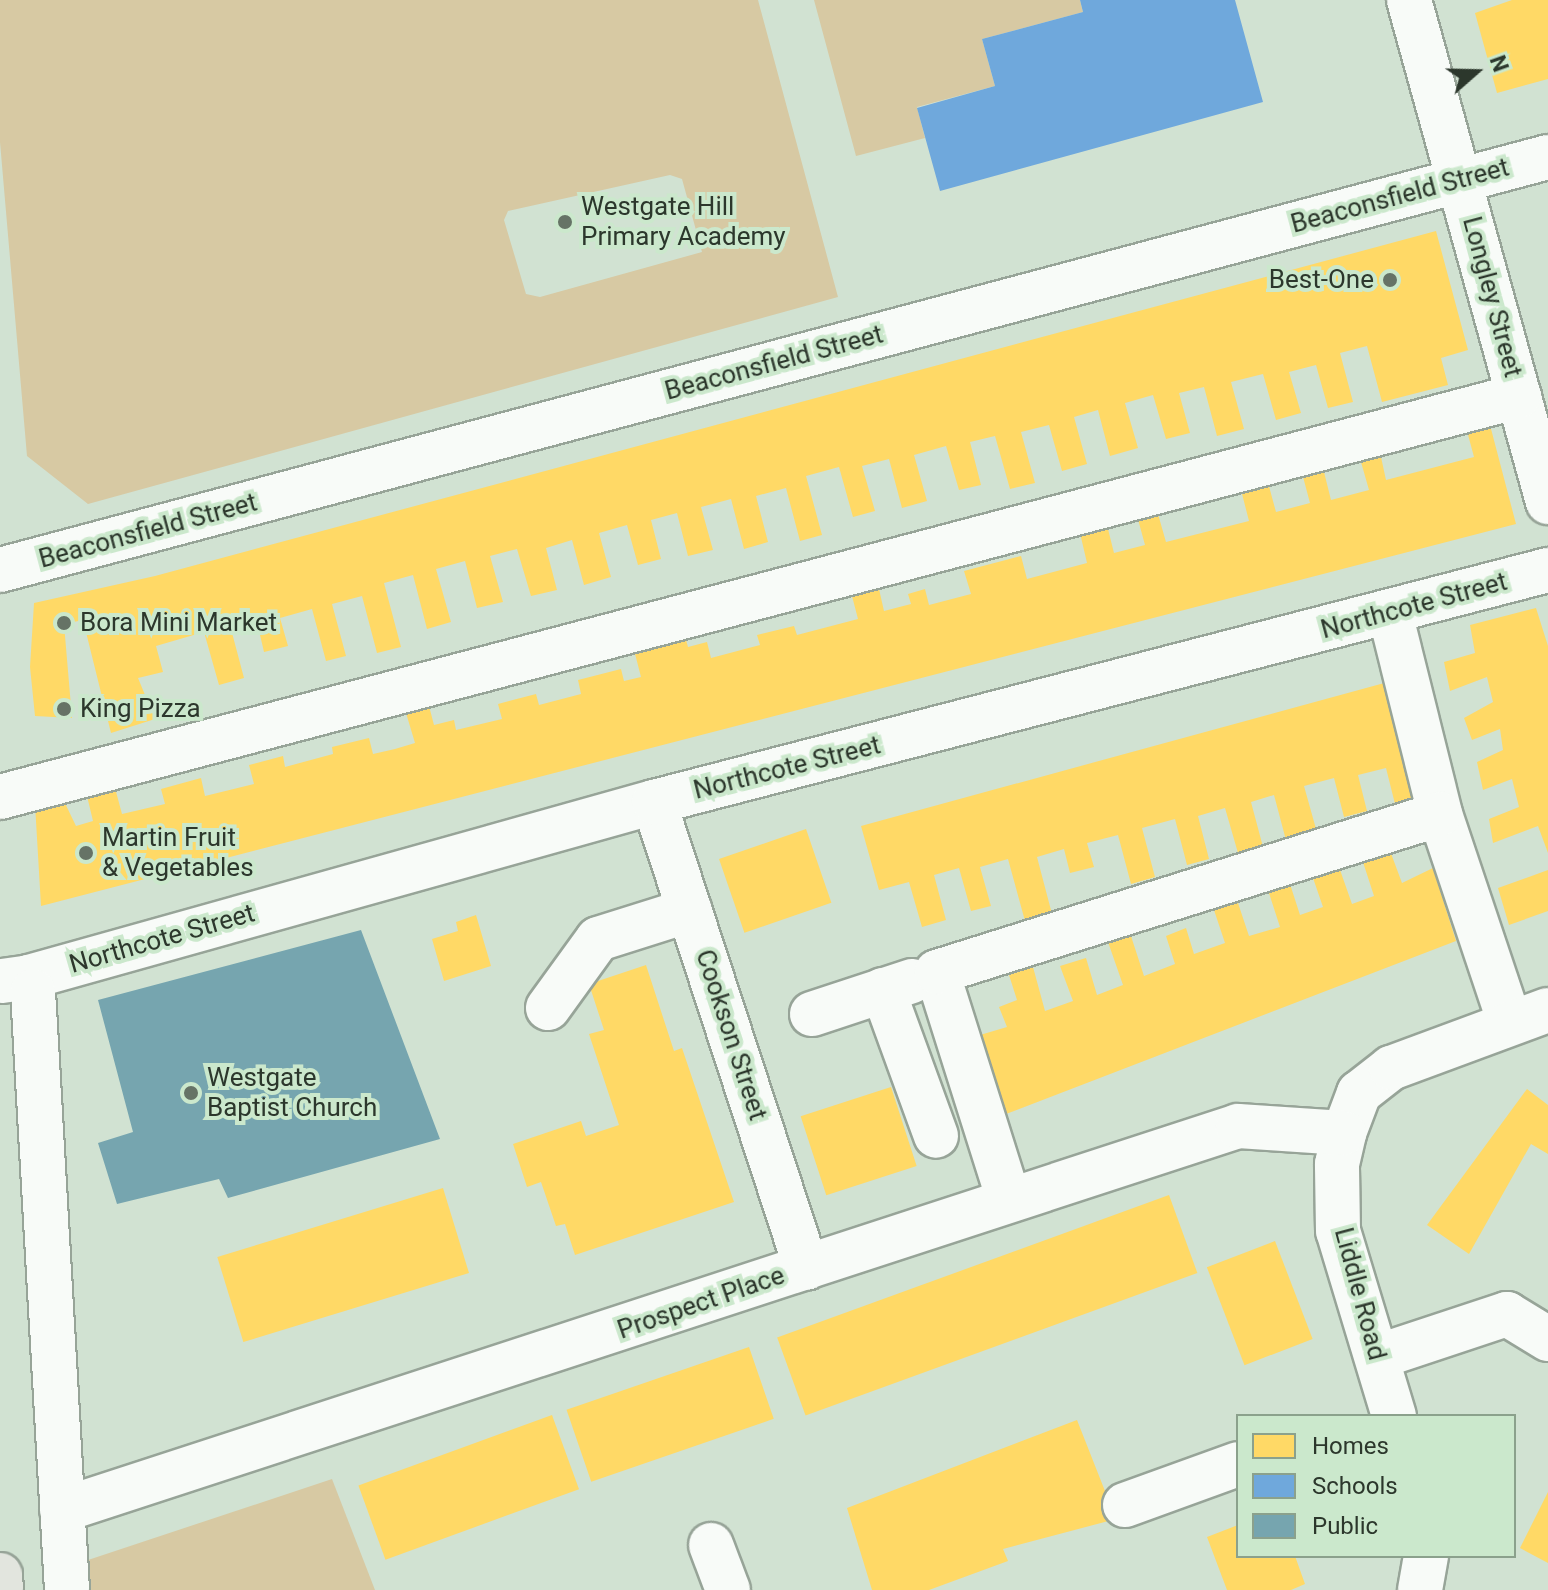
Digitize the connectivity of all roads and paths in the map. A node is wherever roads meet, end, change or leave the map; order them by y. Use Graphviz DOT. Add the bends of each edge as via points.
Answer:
graph roads {
  1 [pos="1409,0"];
  2 [pos="1548,157"];
  3 [pos="1460,180"];
  4 [pos="1519,396"];
  5 [pos="1548,502"];
  6 [pos="0,570"];
  7 [pos="1548,570"];
  8 [pos="1390,613"];
  9 [pos="0,797"];
  10 [pos="654,802"];
  11 [pos="1440,814"];
  12 [pos="690,910"];
  13 [pos="937,972"];
  14 [pos="14,979"];
  15 [pos="883,990"];
  16 [pos="548,1008"];
  17 [pos="812,1014"];
  18 [pos="1529,1017"];
  19 [pos="1344,1133"];
  20 [pos="936,1136"];
  21 [pos="1008,1197"];
  22 [pos="806,1268"];
  23 [pos="1548,1339"];
  24 [pos="1377,1357"];
  25 [pos="1384,1413"];
  26 [pos="1236,1465"];
  27 [pos="1125,1505"];
  28 [pos="62,1510"];
  29 [pos="711,1545"];
  30 [pos="1426,1558"];
  31 [pos="0,1575"];
  32 [pos="1,1590"];
  33 [pos="67,1590"];
  34 [pos="728,1590"];
  35 [pos="1420,1590"];
  1 -- 3 [label="street, Longley Street"];
  2 -- 3 [label="street, Beaconsfield Street"];
  3 -- 4 [label="street, Longley Street"];
  3 -- 6 [label="street, Beaconsfield Street"];
  4 -- 5 [label="street, Longley Street"];
  4 -- 9 [label="street"];
  7 -- 8 [label="street, Northcote Street"];
  8 -- 10 [label="street, Northcote Street"];
  8 -- 11 [label="street"];
  10 -- 12 [label="street, Cookson Street"];
  10 -- 14 [label="street, Northcote Street"];
  11 -- 13 [label="street"];
  11 -- 18 [label="street"];
  12 -- 16 [label="street" via="598,939"];
  12 -- 22 [label="street, Cookson Street"];
  13 -- 15 [label="street"];
  13 -- 21 [label="street"];
  14 -- 28 [label="street"];
  15 -- 17 [label="street"];
  15 -- 20 [label="street"];
  18 -- 19 [label="street, Liddle Road" via="1391,1068 1359,1093"];
  19 -- 21 [label="street, Prospect Place" via="1238,1126"];
  19 -- 24 [label="street, Liddle Road" via="1337,1164 1338,1231"];
  21 -- 22 [label="street, Prospect Place"];
  22 -- 28 [label="street, Prospect Place"];
  23 -- 24 [label="street" via="1507,1314"];
  24 -- 25 [label="street, Liddle Road"];
  26 -- 27 [label="street"];
  28 -- 33 [label="street"];
  29 -- 34 [label="street"];
  30 -- 35 [label="street"];
  31 -- 32 [label="main road"];
}
